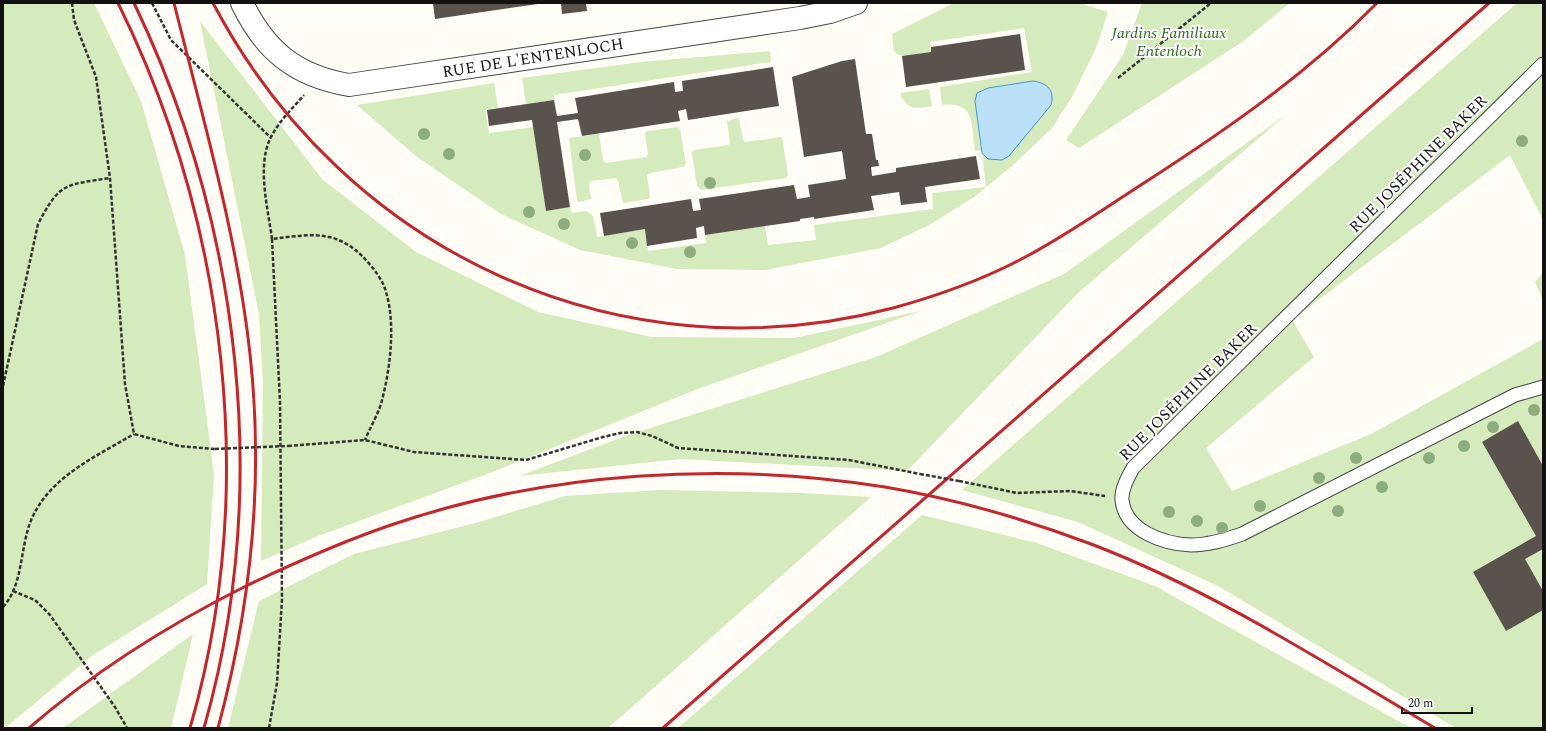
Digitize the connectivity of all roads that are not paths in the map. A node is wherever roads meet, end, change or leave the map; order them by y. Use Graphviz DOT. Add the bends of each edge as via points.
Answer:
graph roads {
  1 [pos="242,3"];
  2 [pos="856,3"];
  3 [pos="1543,64"];
  4 [pos="1543,387"];
  1 -- 2 [label="street, RUE DE L'ENTENLOCH" via="262,38 277,54 318,78 349,85 800,18"];
  3 -- 4 [label="lane, RUE JOSÉPHINE BAKER" via="1133,468 1126,481 1122,499 1124,509 1130,521 1139,529 1173,543 1191,545 1225,540 1515,395"];
}
